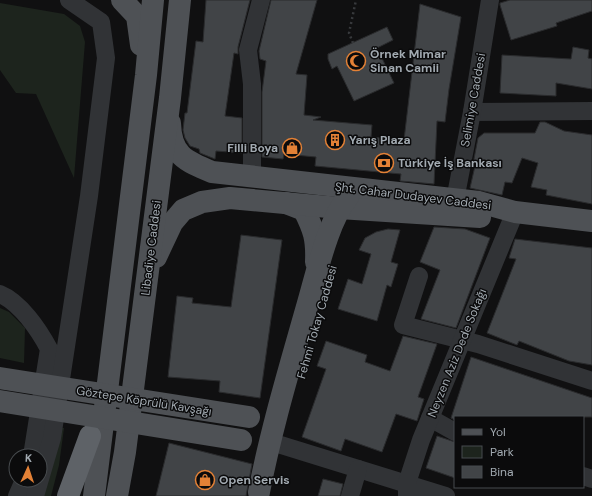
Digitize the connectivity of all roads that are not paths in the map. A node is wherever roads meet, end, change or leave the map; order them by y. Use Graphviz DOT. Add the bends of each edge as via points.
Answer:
graph roads {
  1 [pos="69,0"];
  2 [pos="122,0"];
  3 [pos="153,0"];
  4 [pos="180,0"];
  5 [pos="261,0"];
  6 [pos="490,0"];
  7 [pos="146,75"];
  8 [pos="170,98"];
  9 [pos="592,111"];
  10 [pos="472,112"];
  11 [pos="252,176"];
  12 [pos="356,189"];
  13 [pos="455,200"];
  14 [pos="283,202"];
  15 [pos="339,208"];
  16 [pos="370,210"];
  17 [pos="515,212"];
  18 [pos="592,221"];
  19 [pos="147,276"];
  20 [pos="419,276"];
  21 [pos="315,279"];
  22 [pos="119,289"];
  23 [pos="0,294"];
  24 [pos="461,340"];
  25 [pos="0,378"];
  26 [pos="592,381"];
  27 [pos="0,401"];
  28 [pos="430,418"];
  29 [pos="282,422"];
  30 [pos="454,431"];
  31 [pos="90,436"];
  32 [pos="275,444"];
  33 [pos="33,448"];
  34 [pos="125,452"];
  35 [pos="358,470"];
  36 [pos="407,490"];
  37 [pos="259,494"];
  38 [pos="35,496"];
  39 [pos="68,496"];
  40 [pos="80,496"];
  41 [pos="94,496"];
  42 [pos="117,496"];
  43 [pos="122,496"];
  44 [pos="350,496"];
  45 [pos="446,496"];
  1 -- 38 [label="street" via="101,22 106,58 88,204 52,438"];
  2 -- 7 [label="main road" via="137,16"];
  3 -- 7 [label="main road"];
  4 -- 8 [label="main road, Libadiye Caddesi"];
  5 -- 11 [label="street" via="248,50 252,84"];
  6 -- 10 [label="street, Selimiye Caddesi"];
  7 -- 22 [label="main road"];
  8 -- 11 [label="main road, Şht. Cahar Dudayev Caddesi" via="170,133 176,148 186,161 212,172"];
  8 -- 19 [label="main road, Libadiye Caddesi"];
  9 -- 10 [label="street"];
  10 -- 13 [label="street, Selimiye Caddesi"];
  11 -- 12 [label="main road, Şht. Cahar Dudayev Caddesi"];
  12 -- 13 [label="main road, Şht. Cahar Dudayev Caddesi"];
  12 -- 15 [label="main road"];
  13 -- 17 [label="main road, Şht. Cahar Dudayev Caddesi" via="479,202"];
  14 -- 15 [label="main road, Şht. Cahar Dudayev Caddesi"];
  14 -- 19 [label="main road, Şht. Cahar Dudayev Caddesi" via="230,198 202,202 183,210 172,223"];
  14 -- 21 [label="main road" via="304,210 313,228 317,243"];
  15 -- 16 [label="main road, Şht. Cahar Dudayev Caddesi"];
  15 -- 21 [label="main road"];
  16 -- 17 [label="main road, Şht. Cahar Dudayev Caddesi" via="476,217"];
  16 -- 29 [label="main road, Fehmi Tokay Caddesi" via="346,228"];
  17 -- 18 [label="main road"];
  17 -- 24 [label="street, Neyzen Aziz Dede Sokağı"];
  19 -- 34 [label="main road, Libadiye Caddesi"];
  20 -- 24 [label="street" via="403,325"];
  21 -- 29 [label="main road, Fehmi Tokay Caddesi"];
  22 -- 31 [label="main road"];
  22 -- 41 [label="main road"];
  23 -- 33 [label="street" via="10,298 41,333 49,349"];
  24 -- 26 [label="street"];
  24 -- 28 [label="street, Neyzen Aziz Dede Sokağı"];
  25 -- 29 [label="main road, Göztepe Köprülü Kavşağı, bridge"];
  27 -- 32 [label="main road, Göztepe Köprülü Kavşağı, bridge"];
  28 -- 30 [label="street"];
  28 -- 36 [label="street, Neyzen Aziz Dede Sokağı"];
  29 -- 32 [label="main road, Fehmi Tokay Caddesi"];
  31 -- 39 [label="highway"];
  31 -- 40 [label="main road"];
  32 -- 35 [label="street"];
  32 -- 37 [label="main road, Fehmi Tokay Caddesi"];
  34 -- 42 [label="main road, Libadiye Caddesi"];
  34 -- 43 [label="main road"];
  35 -- 36 [label="street"];
  35 -- 44 [label="street"];
  36 -- 45 [label="street"];
}
